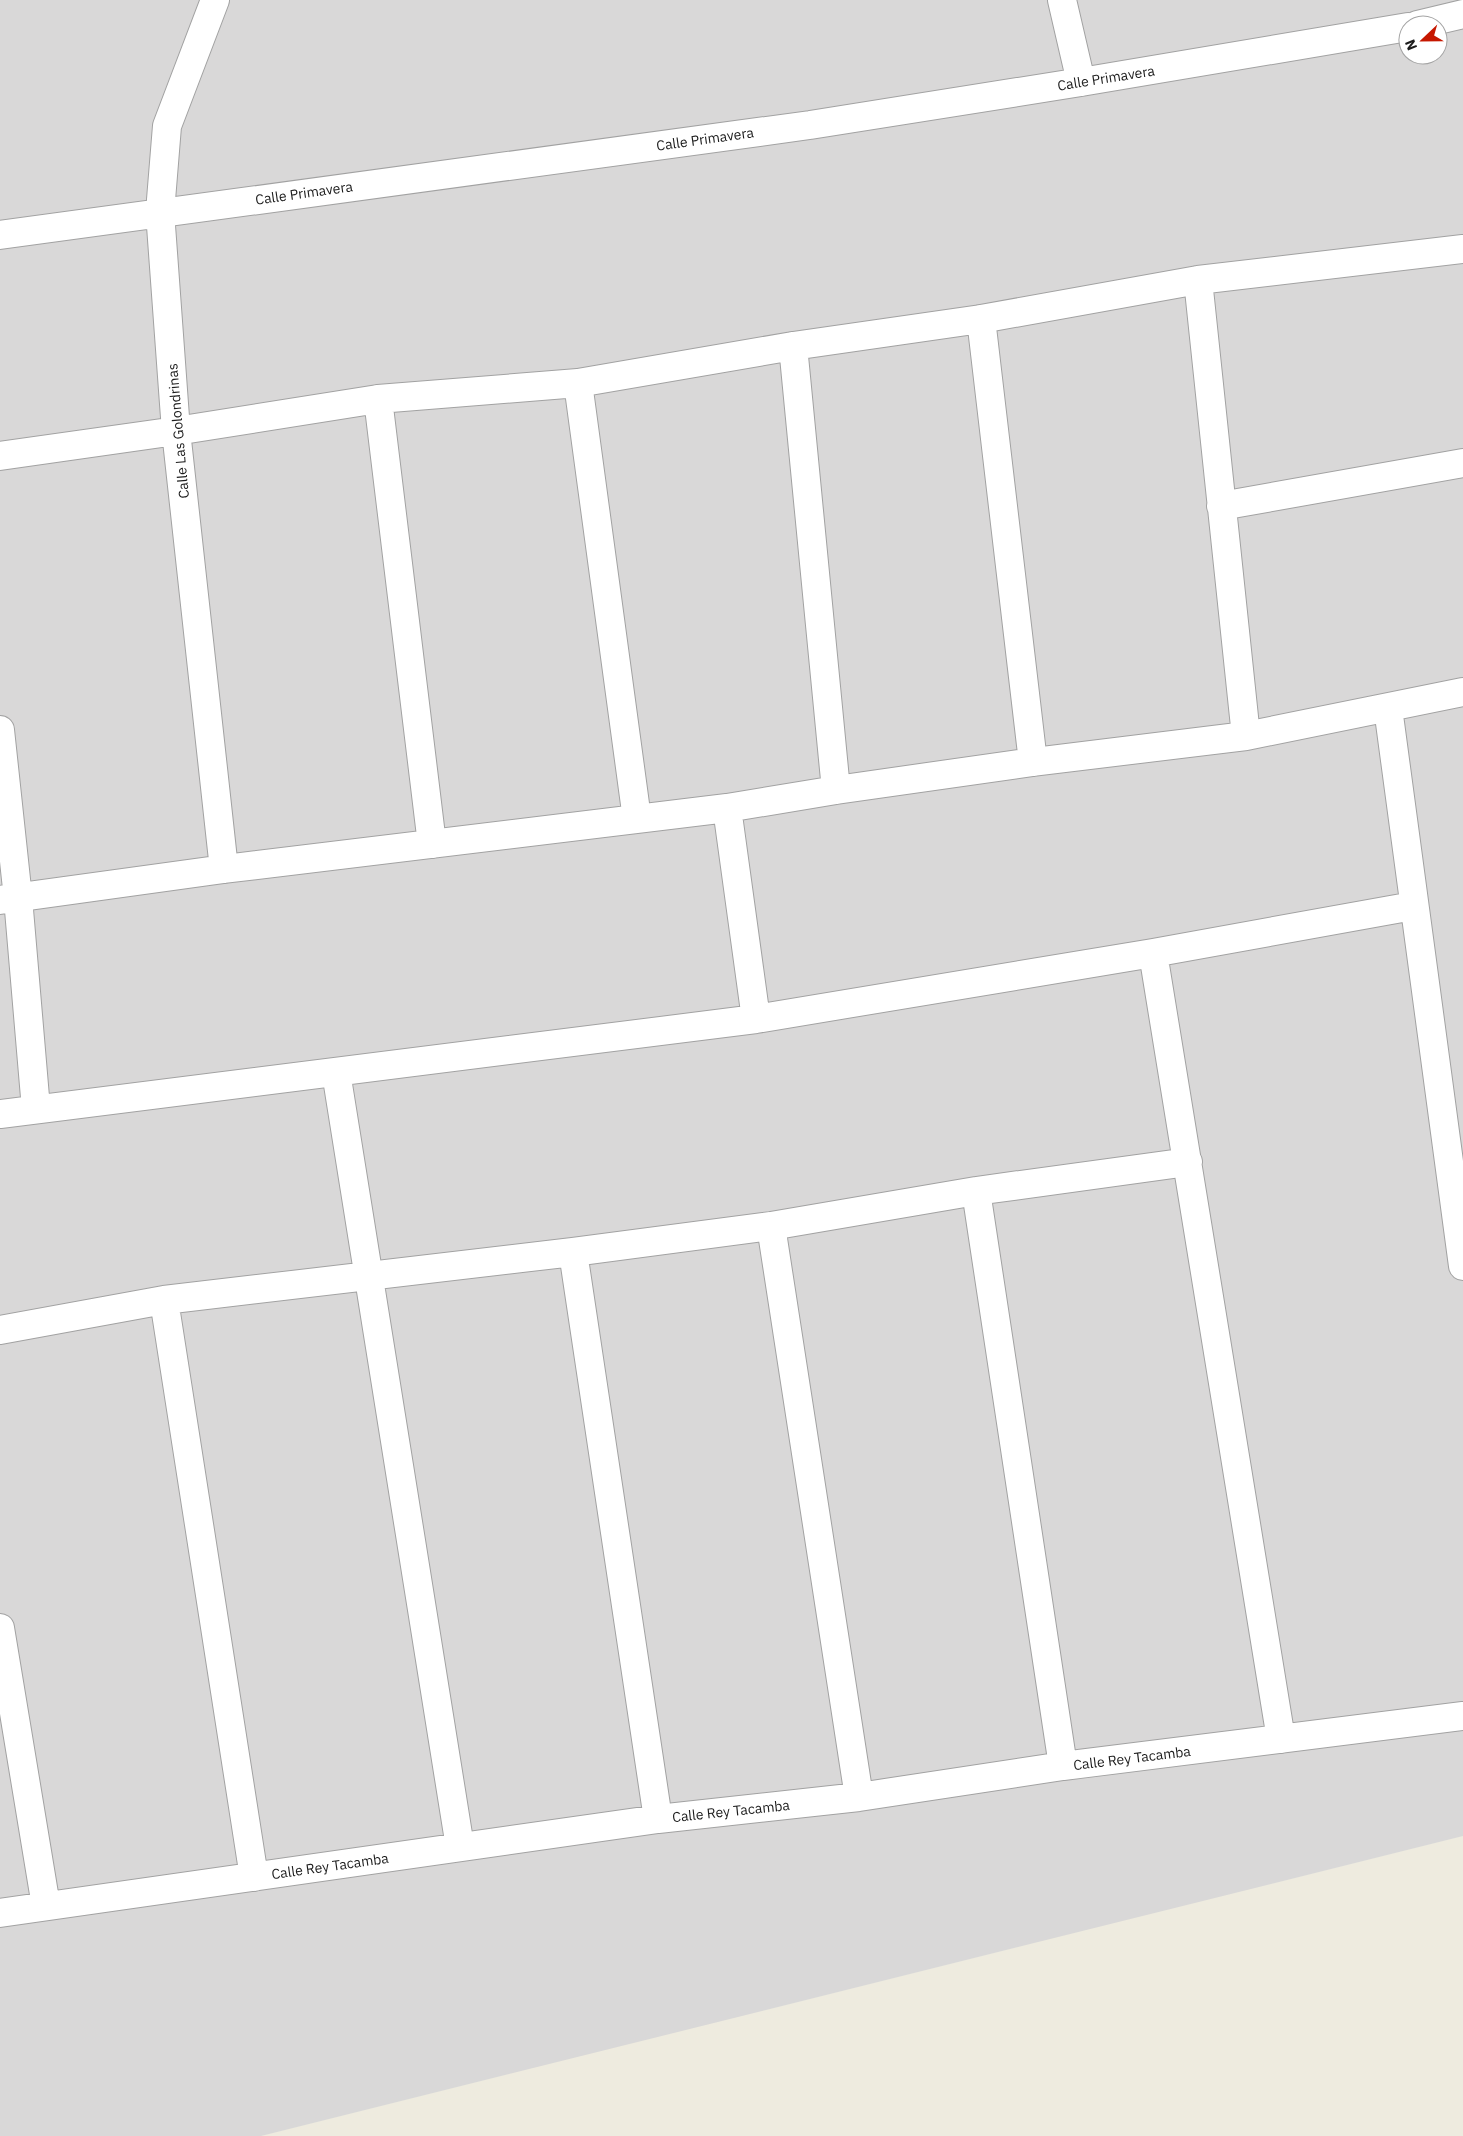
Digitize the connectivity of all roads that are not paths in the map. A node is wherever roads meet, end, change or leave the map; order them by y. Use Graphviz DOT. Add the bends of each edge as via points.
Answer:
graph roads {
  1 [pos="215,0"];
  2 [pos="1062,0"];
  3 [pos="1463,14"];
  4 [pos="1448,18"];
  5 [pos="1398,29"];
  6 [pos="1081,82"];
  7 [pos="160,212"];
  8 [pos="0,235"];
  9 [pos="1463,249"];
  10 [pos="1198,280"];
  11 [pos="981,319"];
  12 [pos="793,346"];
  13 [pos="578,383"];
  14 [pos="378,399"];
  15 [pos="176,431"];
  16 [pos="0,456"];
  17 [pos="1463,463"];
  18 [pos="1221,506"];
  19 [pos="1463,692"];
  20 [pos="1388,708"];
  21 [pos="0,730"];
  22 [pos="1246,736"];
  23 [pos="1033,762"];
  24 [pos="836,790"];
  25 [pos="727,808"];
  26 [pos="637,819"];
  27 [pos="432,844"];
  28 [pos="224,869"];
  29 [pos="9,899"];
  30 [pos="1414,906"];
  31 [pos="1153,954"];
  32 [pos="756,1019"];
  33 [pos="336,1072"];
  34 [pos="36,1109"];
  35 [pos="0,1114"];
  36 [pos="1188,1162"];
  37 [pos="976,1190"];
  38 [pos="770,1226"];
  39 [pos="573,1252"];
  40 [pos="1463,1266"];
  41 [pos="368,1276"];
  42 [pos="164,1300"];
  43 [pos="0,1330"];
  44 [pos="0,1628"];
  45 [pos="1463,1716"];
  46 [pos="1281,1739"];
  47 [pos="1063,1766"];
  48 [pos="859,1797"];
  49 [pos="658,1819"];
  50 [pos="460,1847"];
  51 [pos="254,1877"];
  52 [pos="46,1906"];
  53 [pos="0,1913"];
  1 -- 7 [label="street, Calle Las Golondrinas" via="167,126"];
  2 -- 6 [label="street"];
  3 -- 4 [label="street"];
  5 -- 6 [label="street, Calle Primavera"];
  6 -- 7 [label="street, Calle Primavera" via="810,125"];
  7 -- 8 [label="street, Calle Primavera"];
  7 -- 15 [label="street, Calle Las Golondrinas"];
  9 -- 10 [label="street"];
  10 -- 11 [label="street"];
  10 -- 18 [label="street"];
  11 -- 12 [label="street"];
  11 -- 23 [label="street"];
  12 -- 13 [label="street"];
  12 -- 24 [label="street"];
  13 -- 14 [label="street"];
  13 -- 26 [label="street"];
  14 -- 15 [label="street"];
  14 -- 27 [label="street"];
  15 -- 16 [label="street"];
  15 -- 28 [label="street, Calle Las Golondrinas"];
  17 -- 18 [label="street"];
  18 -- 22 [label="street"];
  19 -- 20 [label="street"];
  20 -- 22 [label="street"];
  20 -- 30 [label="street"];
  21 -- 29 [label="street"];
  22 -- 23 [label="street"];
  23 -- 24 [label="street"];
  24 -- 25 [label="street"];
  25 -- 26 [label="street"];
  25 -- 32 [label="street"];
  26 -- 27 [label="street"];
  27 -- 28 [label="street"];
  28 -- 29 [label="street"];
  29 -- 34 [label="street"];
  30 -- 31 [label="street"];
  30 -- 40 [label="street"];
  31 -- 32 [label="street"];
  31 -- 36 [label="street"];
  32 -- 33 [label="street"];
  33 -- 34 [label="street"];
  33 -- 41 [label="street"];
  34 -- 35 [label="street"];
  36 -- 37 [label="street"];
  36 -- 46 [label="street"];
  37 -- 38 [label="street"];
  37 -- 47 [label="street"];
  38 -- 39 [label="street"];
  38 -- 48 [label="street"];
  39 -- 41 [label="street"];
  39 -- 49 [label="street"];
  41 -- 42 [label="street"];
  41 -- 50 [label="street"];
  42 -- 43 [label="street"];
  42 -- 51 [label="street"];
  44 -- 52 [label="street"];
  45 -- 46 [label="street, Calle Rey Tacamba"];
  46 -- 47 [label="street, Calle Rey Tacamba"];
  47 -- 48 [label="street, Calle Rey Tacamba"];
  48 -- 49 [label="street, Calle Rey Tacamba"];
  49 -- 50 [label="street, Calle Rey Tacamba"];
  50 -- 51 [label="street, Calle Rey Tacamba"];
  51 -- 52 [label="street, Calle Rey Tacamba"];
  52 -- 53 [label="street, Calle Rey Tacamba"];
}
